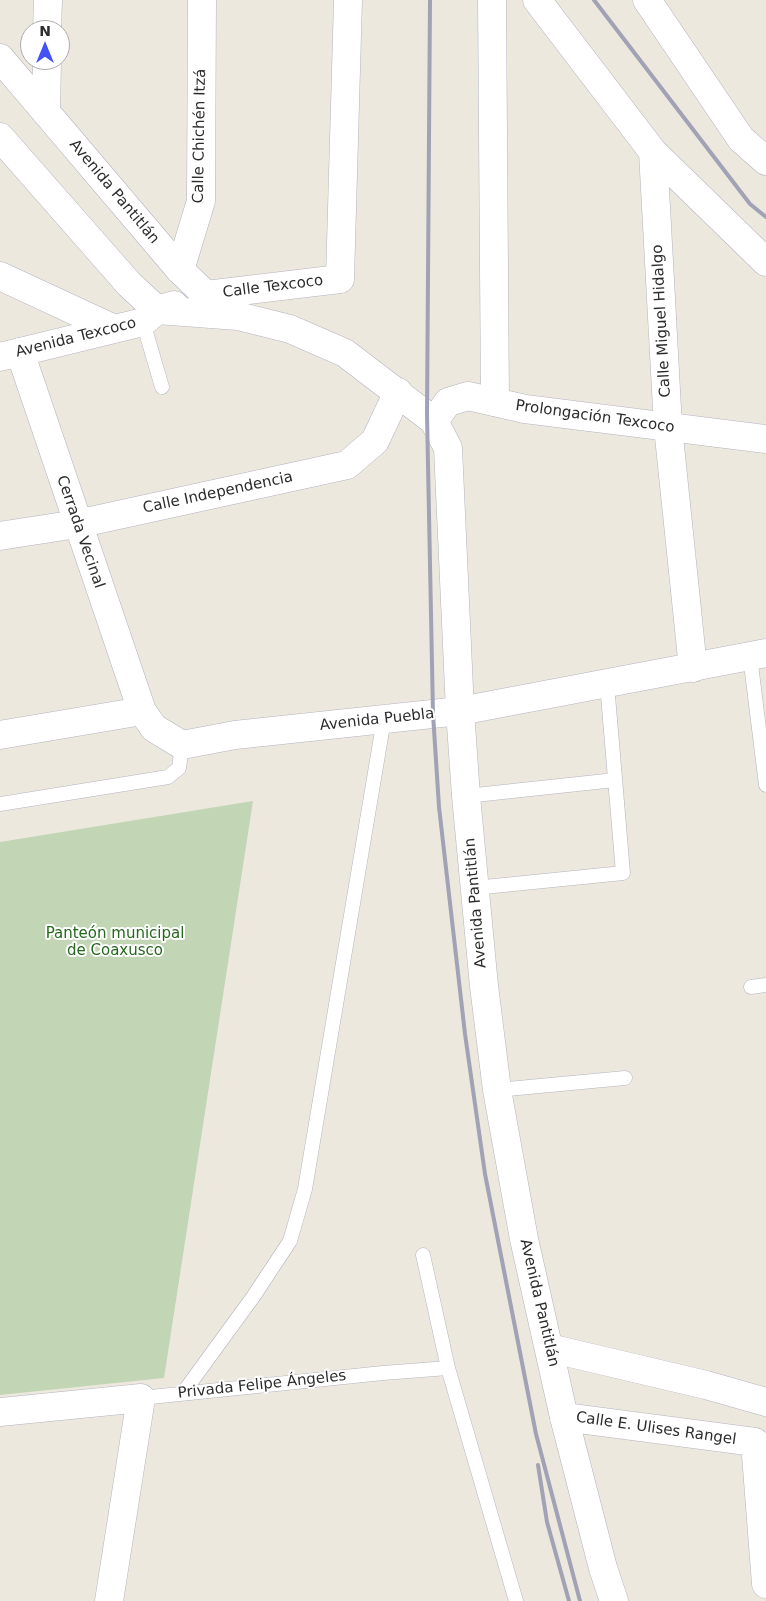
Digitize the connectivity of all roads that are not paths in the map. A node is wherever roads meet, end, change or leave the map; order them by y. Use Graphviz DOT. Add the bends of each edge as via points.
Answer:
graph roads {
  1 [pos="48,0"];
  2 [pos="202,0"];
  3 [pos="348,0"];
  4 [pos="492,0"];
  5 [pos="537,0"];
  6 [pos="647,0"];
  7 [pos="668,0"];
  8 [pos="47,20"];
  9 [pos="670,36"];
  10 [pos="0,58"];
  11 [pos="47,70"];
  12 [pos="46,112"];
  13 [pos="0,137"];
  14 [pos="653,152"];
  15 [pos="766,161"];
  16 [pos="766,262"];
  17 [pos="180,270"];
  18 [pos="0,276"];
  19 [pos="206,294"];
  20 [pos="150,316"];
  21 [pos="238,316"];
  22 [pos="112,328"];
  23 [pos="10,355"];
  24 [pos="162,387"];
  25 [pos="398,392"];
  26 [pos="495,402"];
  27 [pos="434,421"];
  28 [pos="668,427"];
  29 [pos="766,438"];
  30 [pos="77,524"];
  31 [pos="0,536"];
  32 [pos="758,654"];
  33 [pos="693,668"];
  34 [pos="607,684"];
  35 [pos="142,711"];
  36 [pos="460,711"];
  37 [pos="384,719"];
  38 [pos="0,736"];
  39 [pos="182,745"];
  40 [pos="615,780"];
  41 [pos="766,785"];
  42 [pos="466,796"];
  43 [pos="0,804"];
  44 [pos="474,888"];
  45 [pos="766,985"];
  46 [pos="751,987"];
  47 [pos="625,1078"];
  48 [pos="497,1090"];
  49 [pos="423,1255"];
  50 [pos="549,1348"];
  51 [pos="448,1368"];
  52 [pos="183,1393"];
  53 [pos="141,1398"];
  54 [pos="766,1402"];
  55 [pos="0,1412"];
  56 [pos="564,1417"];
  57 [pos="766,1584"];
  58 [pos="109,1601"];
  59 [pos="516,1601"];
  60 [pos="614,1601"];
  1 -- 8 [label="street"];
  2 -- 17 [label="street, Calle Chichén Itzá" via="201,201"];
  3 -- 19 [label="street, Calle Texcoco" via="340,279"];
  4 -- 26 [label="street"];
  5 -- 14 [label="street"];
  6 -- 9 [label="street"];
  7 -- 9 [label="street"];
  9 -- 15 [label="street" via="741,139"];
  10 -- 12 [label="street, Avenida Pantitlán"];
  11 -- 12 [label="street"];
  12 -- 17 [label="street, Avenida Pantitlán"];
  13 -- 20 [label="street" via="129,284"];
  14 -- 16 [label="street"];
  14 -- 28 [label="street, Calle Miguel Hidalgo"];
  17 -- 19 [label="street, Avenida Pantitlán"];
  18 -- 22 [label="street"];
  19 -- 20 [label="street, Avenida Texcoco"];
  19 -- 21 [label="street, Avenida Pantitlán"];
  20 -- 21 [label="street, Avenida Pantitlán"];
  20 -- 22 [label="street, Avenida Texcoco"];
  20 -- 24 [label="lane"];
  21 -- 25 [label="street, Avenida Pantitlán" via="290,329 345,353"];
  22 -- 23 [label="street, Avenida Texcoco"];
  23 -- 30 [label="street, Cerrada Vecinal"];
  25 -- 27 [label="street, Avenida Pantitlán"];
  25 -- 30 [label="street, Calle Independencia" via="375,440 348,465"];
  26 -- 27 [label="street, Prolongación Texcoco" via="468,396 448,402"];
  26 -- 28 [label="street, Prolongación Texcoco"];
  27 -- 36 [label="street, Avenida Pantitlán" via="448,448"];
  28 -- 29 [label="street, Prolongación Texcoco"];
  28 -- 33 [label="street, Calle Miguel Hidalgo"];
  30 -- 31 [label="street, Calle Independencia"];
  30 -- 35 [label="street, Cerrada Vecinal"];
  32 -- 33 [label="street, Avenida Puebla"];
  32 -- 41 [label="lane"];
  33 -- 34 [label="street, Avenida Puebla"];
  34 -- 36 [label="street, Avenida Puebla"];
  34 -- 40 [label="lane"];
  35 -- 38 [label="street"];
  35 -- 39 [label="street" via="154,728"];
  36 -- 37 [label="street, Avenida Puebla"];
  36 -- 42 [label="street, Avenida Pantitlán"];
  37 -- 39 [label="street, Avenida Puebla" via="235,735"];
  37 -- 52 [label="lane" via="305,1189 290,1241 254,1297"];
  39 -- 43 [label="lane" via="179,768 168,777"];
  40 -- 42 [label="lane"];
  40 -- 44 [label="lane" via="624,873"];
  42 -- 44 [label="street, Avenida Pantitlán"];
  44 -- 48 [label="street, Avenida Pantitlán"];
  45 -- 46 [label="lane"];
  47 -- 48 [label="lane"];
  48 -- 50 [label="street, Avenida Pantitlán" via="524,1239"];
  49 -- 51 [label="lane"];
  50 -- 54 [label="street"];
  50 -- 56 [label="street, Avenida Pantitlán"];
  51 -- 52 [label="lane, Privada Felipe Ángeles"];
  51 -- 59 [label="lane"];
  52 -- 53 [label="lane, Privada Felipe Ángeles"];
  53 -- 55 [label="street"];
  53 -- 58 [label="street"];
  56 -- 57 [label="street, Calle E. Ulises Rangel" via="755,1442"];
  56 -- 60 [label="street, Avenida Pantitlán"];
}
